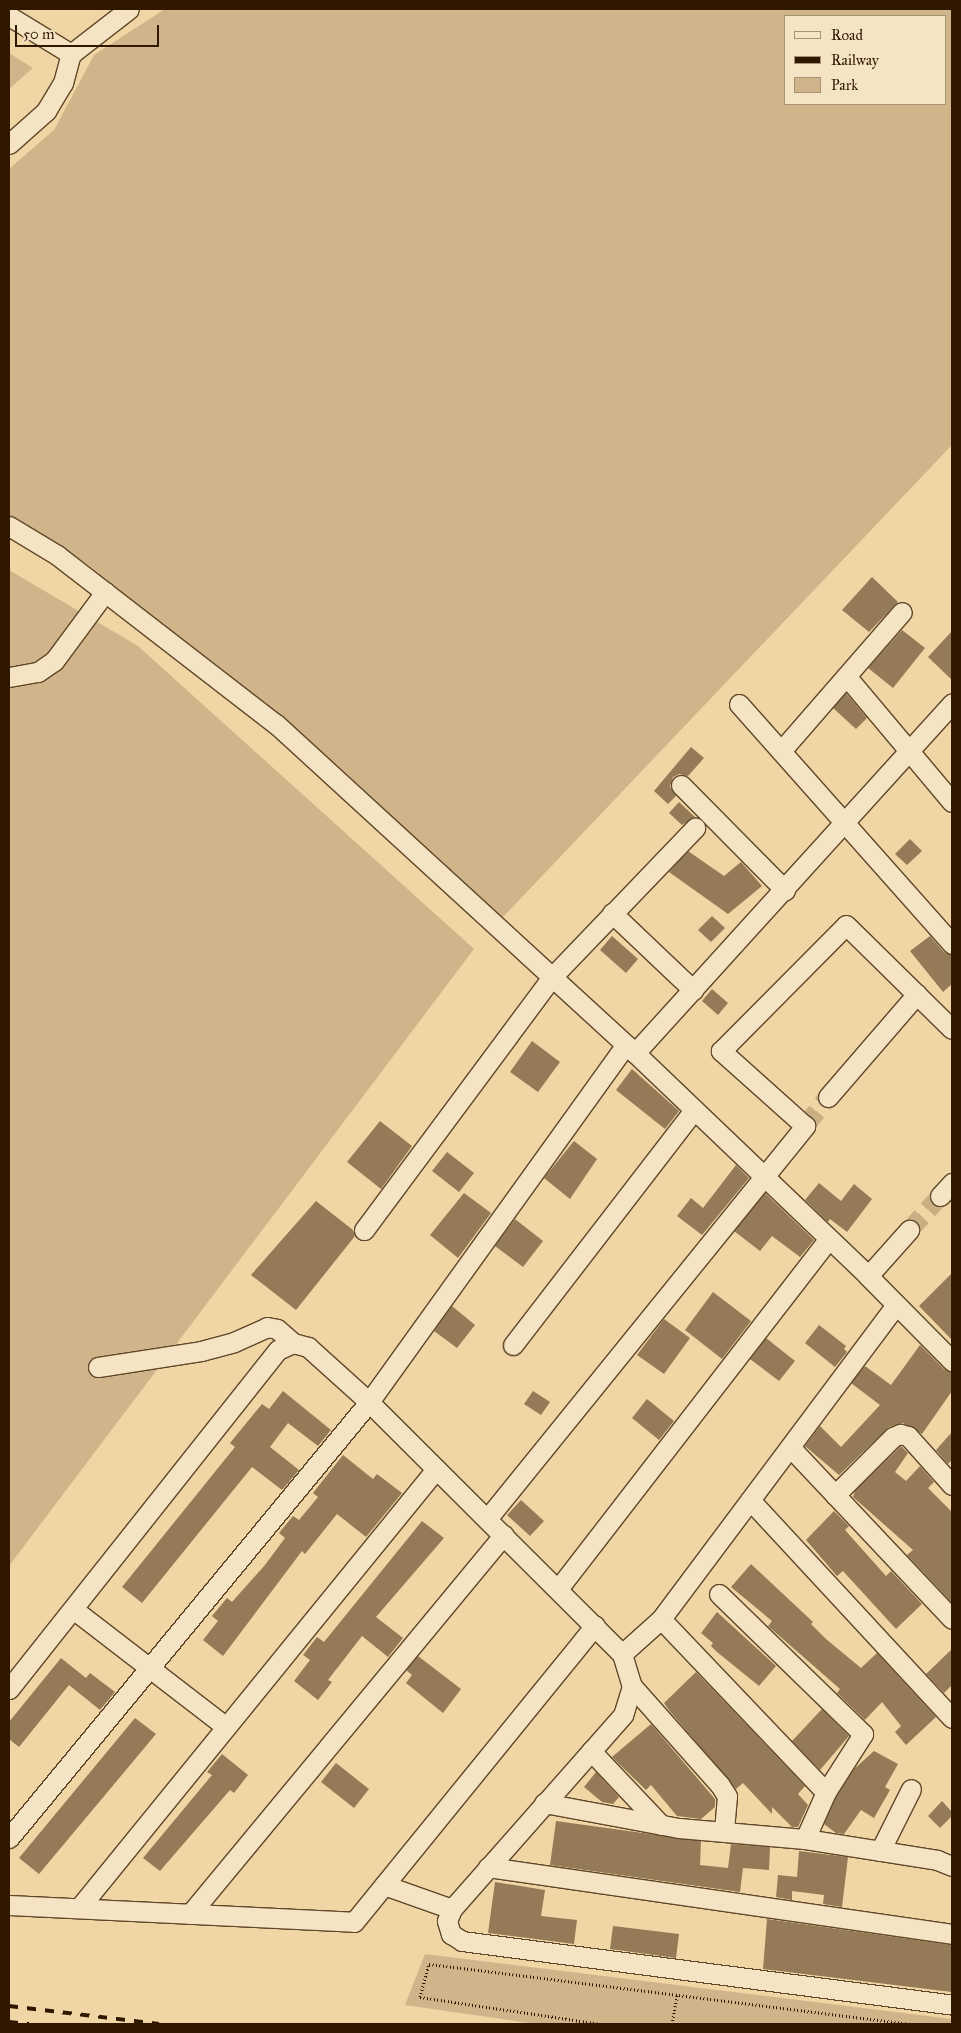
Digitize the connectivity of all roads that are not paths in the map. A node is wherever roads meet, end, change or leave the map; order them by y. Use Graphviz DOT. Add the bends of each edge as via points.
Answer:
graph roads {
  1 [pos="129,9"];
  2 [pos="9,16"];
  3 [pos="71,54"];
  4 [pos="9,144"];
  5 [pos="9,526"];
  6 [pos="104,592"];
  7 [pos="902,612"];
  8 [pos="9,677"];
  9 [pos="847,677"];
  10 [pos="952,703"];
  11 [pos="740,704"];
  12 [pos="781,751"];
  13 [pos="910,751"];
  14 [pos="681,785"];
  15 [pos="952,802"];
  16 [pos="847,822"];
  17 [pos="695,828"];
  18 [pos="785,890"];
  19 [pos="612,914"];
  20 [pos="952,944"];
  21 [pos="552,977"];
  22 [pos="693,990"];
  23 [pos="917,994"];
  24 [pos="952,1029"];
  25 [pos="630,1049"];
  26 [pos="828,1097"];
  27 [pos="693,1111"];
  28 [pos="764,1177"];
  29 [pos="364,1230"];
  30 [pos="909,1230"];
  31 [pos="828,1240"];
  32 [pos="868,1276"];
  33 [pos="896,1305"];
  34 [pos="293,1343"];
  35 [pos="513,1345"];
  36 [pos="952,1361"];
  37 [pos="98,1367"];
  38 [pos="369,1402"];
  39 [pos="790,1447"];
  40 [pos="436,1469"];
  41 [pos="952,1485"];
  42 [pos="835,1495"];
  43 [pos="750,1500"];
  44 [pos="486,1519"];
  45 [pos="503,1535"];
  46 [pos="558,1589"];
  47 [pos="719,1594"];
  48 [pos="73,1609"];
  49 [pos="662,1619"];
  50 [pos="952,1619"];
  51 [pos="595,1625"];
  52 [pos="622,1654"];
  53 [pos="150,1667"];
  54 [pos="632,1686"];
  55 [pos="9,1689"];
  56 [pos="952,1718"];
  57 [pos="226,1727"];
  58 [pos="591,1751"];
  59 [pos="911,1789"];
  60 [pos="826,1792"];
  61 [pos="544,1803"];
  62 [pos="661,1825"];
  63 [pos="724,1832"];
  64 [pos="9,1838"];
  65 [pos="805,1839"];
  66 [pos="880,1850"];
  67 [pos="952,1866"];
  68 [pos="488,1868"];
  69 [pos="384,1885"];
  70 [pos="9,1904"];
  71 [pos="79,1908"];
  72 [pos="452,1909"];
  73 [pos="190,1914"];
  74 [pos="952,1934"];
  75 [pos="952,2005"];
  1 -- 3 [label="street"];
  2 -- 3 [label="street"];
  3 -- 4 [label="street" via="63,83 46,111"];
  5 -- 6 [label="street" via="57,556"];
  6 -- 8 [label="street" via="54,661 38,672"];
  6 -- 21 [label="street" via="276,724"];
  7 -- 9 [label="street"];
  9 -- 12 [label="street"];
  9 -- 13 [label="street"];
  10 -- 13 [label="street"];
  11 -- 12 [label="street"];
  12 -- 16 [label="street"];
  13 -- 15 [label="street"];
  13 -- 16 [label="street"];
  14 -- 18 [label="street"];
  16 -- 18 [label="street"];
  16 -- 20 [label="street"];
  17 -- 19 [label="street"];
  18 -- 22 [label="street"];
  19 -- 21 [label="street"];
  19 -- 22 [label="street"];
  21 -- 25 [label="street"];
  21 -- 29 [label="street"];
  22 -- 25 [label="street"];
  23 -- 24 [label="street"];
  23 -- 26 [label="street"];
  23 -- 28 [label="street" via="846,925 721,1051 805,1126"];
  25 -- 27 [label="street"];
  25 -- 38 [label="street"];
  27 -- 28 [label="street"];
  27 -- 35 [label="street"];
  28 -- 31 [label="street"];
  28 -- 44 [label="street"];
  30 -- 32 [label="street"];
  31 -- 32 [label="street"];
  31 -- 46 [label="street"];
  32 -- 33 [label="street"];
  33 -- 36 [label="street"];
  33 -- 39 [label="street"];
  34 -- 37 [label="street" via="277,1329 267,1327 234,1342 201,1351"];
  34 -- 38 [label="street" via="308,1347"];
  34 -- 48 [label="street" via="278,1350"];
  38 -- 40 [label="street"];
  38 -- 53 [label="street"];
  39 -- 42 [label="street"];
  39 -- 43 [label="street"];
  40 -- 44 [label="street"];
  40 -- 57 [label="street"];
  41 -- 42 [label="street" via="908,1436 900,1434 893,1437"];
  42 -- 50 [label="street"];
  43 -- 49 [label="street"];
  43 -- 56 [label="street"];
  44 -- 45 [label="street"];
  45 -- 46 [label="street"];
  45 -- 73 [label="street"];
  46 -- 51 [label="street"];
  47 -- 60 [label="street" via="863,1734"];
  48 -- 53 [label="street"];
  48 -- 55 [label="street"];
  49 -- 52 [label="street"];
  49 -- 60 [label="street"];
  51 -- 52 [label="street"];
  51 -- 69 [label="street"];
  52 -- 54 [label="street"];
  53 -- 57 [label="street"];
  53 -- 64 [label="street"];
  54 -- 58 [label="street" via="623,1715"];
  54 -- 63 [label="street" via="720,1785 728,1803"];
  57 -- 71 [label="street"];
  58 -- 61 [label="street"];
  58 -- 62 [label="street"];
  59 -- 66 [label="street"];
  60 -- 65 [label="street"];
  61 -- 62 [label="street"];
  61 -- 68 [label="street"];
  62 -- 63 [label="street"];
  63 -- 65 [label="street"];
  65 -- 66 [label="street"];
  66 -- 67 [label="street" via="937,1860"];
  68 -- 72 [label="street"];
  68 -- 74 [label="street"];
  69 -- 72 [label="street"];
  69 -- 73 [label="street" via="354,1922"];
  70 -- 71 [label="street"];
  71 -- 73 [label="street"];
  72 -- 75 [label="street" via="447,1921 451,1934 462,1941"];
}
